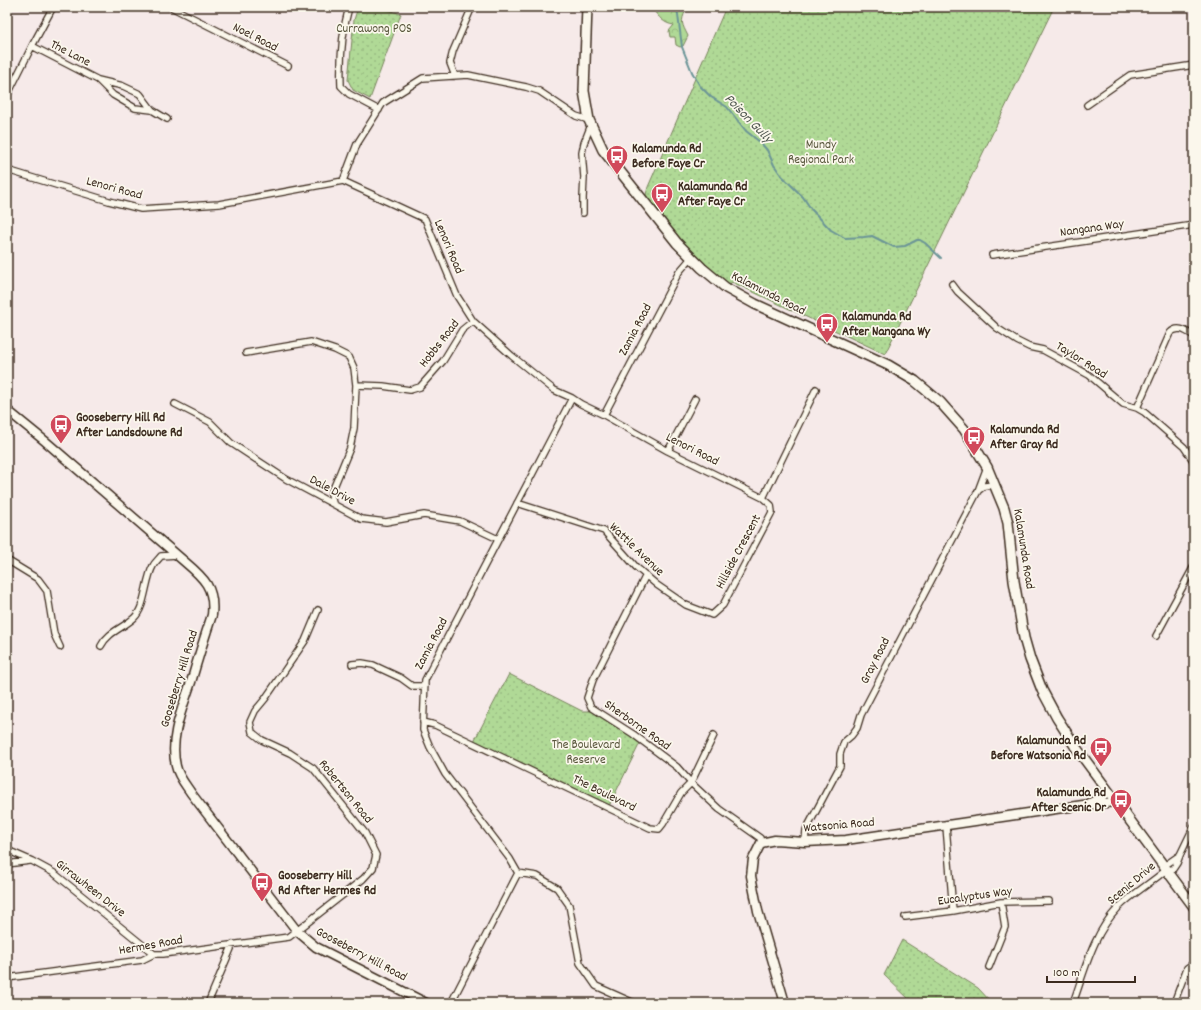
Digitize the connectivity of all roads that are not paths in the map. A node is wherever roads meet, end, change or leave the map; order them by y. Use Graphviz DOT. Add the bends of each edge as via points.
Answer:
graph roads {
  1 [pos="53,7"];
  2 [pos="171,7"];
  3 [pos="349,7"];
  4 [pos="472,7"];
  5 [pos="587,7"];
  6 [pos="32,46"];
  7 [pos="1194,65"];
  8 [pos="288,66"];
  9 [pos="455,76"];
  10 [pos="98,80"];
  11 [pos="7,96"];
  12 [pos="1087,105"];
  13 [pos="152,110"];
  14 [pos="379,110"];
  15 [pos="167,119"];
  16 [pos="590,122"];
  17 [pos="7,170"];
  18 [pos="343,181"];
  19 [pos="583,214"];
  20 [pos="1194,225"];
  21 [pos="992,255"];
  22 [pos="691,258"];
  23 [pos="952,284"];
  24 [pos="474,321"];
  25 [pos="1194,336"];
  26 [pos="246,353"];
  27 [pos="356,385"];
  28 [pos="816,389"];
  29 [pos="572,398"];
  30 [pos="695,399"];
  31 [pos="176,404"];
  32 [pos="1137,408"];
  33 [pos="7,410"];
  34 [pos="604,414"];
  35 [pos="668,451"];
  36 [pos="1194,462"];
  37 [pos="987,467"];
  38 [pos="996,485"];
  39 [pos="978,492"];
  40 [pos="763,498"];
  41 [pos="333,503"];
  42 [pos="517,503"];
  43 [pos="498,539"];
  44 [pos="177,555"];
  45 [pos="7,560"];
  46 [pos="1194,566"];
  47 [pos="646,575"];
  48 [pos="318,610"];
  49 [pos="712,615"];
  50 [pos="1156,636"];
  51 [pos="101,646"];
  52 [pos="60,647"];
  53 [pos="352,664"];
  54 [pos="425,686"];
  55 [pos="423,722"];
  56 [pos="714,735"];
  57 [pos="691,783"];
  58 [pos="1107,790"];
  59 [pos="1116,802"];
  60 [pos="1084,805"];
  61 [pos="946,826"];
  62 [pos="1194,826"];
  63 [pos="805,842"];
  64 [pos="762,843"];
  65 [pos="7,850"];
  66 [pos="32,861"];
  67 [pos="7,864"];
  68 [pos="1166,870"];
  69 [pos="518,873"];
  70 [pos="1049,901"];
  71 [pos="1001,902"];
  72 [pos="1194,907"];
  73 [pos="953,911"];
  74 [pos="905,917"];
  75 [pos="297,931"];
  76 [pos="233,944"];
  77 [pos="154,954"];
  78 [pos="1194,963"];
  79 [pos="988,967"];
  80 [pos="7,978"];
  81 [pos="208,1003"];
  82 [pos="426,1003"];
  83 [pos="451,1003"];
  84 [pos="634,1003"];
  85 [pos="785,1003"];
  86 [pos="1073,1003"];
  87 [pos="1174,1003"];
  1 -- 6 [label="street"];
  2 -- 8 [label="street, Noel Road"];
  3 -- 14 [label="street" via="340,68 341,86 349,94"];
  4 -- 9 [label="street" via="450,63"];
  5 -- 16 [label="main road, Kalamunda Road" via="584,91"];
  6 -- 10 [label="street, The Lane"];
  6 -- 11 [label="street"];
  7 -- 12 [label="street" via="1130,75"];
  9 -- 14 [label="street" via="423,78 383,103"];
  9 -- 16 [label="street" via="468,75 539,91 576,116"];
  10 -- 13 [label="street, The Lane" via="113,95 135,108"];
  10 -- 13 [label="street, The Lane" via="123,86 140,94"];
  13 -- 15 [label="street, The Lane"];
  14 -- 18 [label="street" via="357,144"];
  16 -- 19 [label="street" via="582,153"];
  16 -- 22 [label="main road, Kalamunda Road" via="603,150"];
  17 -- 18 [label="street, Lenori Road" via="141,209 219,204"];
  18 -- 24 [label="street, Lenori Road" via="425,219 457,296"];
  20 -- 21 [label="street, Nangana Way"];
  22 -- 34 [label="street, Zamia Road" via="679,272"];
  22 -- 37 [label="main road, Kalamunda Road" via="726,288 744,298 879,360 915,381 950,412 964,429"];
  23 -- 32 [label="street, Taylor Road" via="997,328 1017,341 1043,350 1089,375 1123,404"];
  24 -- 27 [label="street, Hobbs Road" via="462,330 443,361 420,387 410,390"];
  24 -- 29 [label="street, Lenori Road" via="554,390"];
  25 -- 32 [label="street" via="1179,329 1170,333"];
  26 -- 27 [label="street" via="310,342 349,356 354,368"];
  27 -- 41 [label="street" via="353,435 331,494"];
  28 -- 40 [label="street, Hillside Crescent"];
  29 -- 34 [label="street, Lenori Road"];
  29 -- 42 [label="street, Zamia Road"];
  30 -- 35 [label="street"];
  31 -- 41 [label="street, Dale Drive" via="210,422 231,443 280,476"];
  32 -- 36 [label="street, Taylor Road" via="1184,447"];
  33 -- 44 [label="street, Gooseberry Hill Road"];
  34 -- 35 [label="street, Lenori Road"];
  35 -- 40 [label="street, Lenori Road"];
  37 -- 38 [label="main road, Kalamunda Road"];
  37 -- 39 [label="street, Gray Road"];
  38 -- 39 [label="street" via="984,486"];
  38 -- 58 [label="main road, Kalamunda Road" via="1008,523 1014,581 1023,631 1035,673 1057,718"];
  39 -- 63 [label="street, Gray Road" via="888,662 857,728 844,742 840,766 806,830"];
  40 -- 49 [label="street, Hillside Crescent" via="771,505 772,512 723,605"];
  41 -- 43 [label="street, Dale Drive" via="361,519 386,522 424,515 460,521"];
  42 -- 43 [label="street, Zamia Road"];
  42 -- 47 [label="street, Wattle Avenue" via="604,531"];
  43 -- 54 [label="street, Zamia Road" via="425,680"];
  44 -- 51 [label="street" via="161,556 153,566 135,618 118,628"];
  44 -- 75 [label="street, Gooseberry Hill Road" via="205,581 213,607 176,732 176,767 191,793"];
  45 -- 52 [label="street" via="38,579 47,590 54,634"];
  46 -- 50 [label="street"];
  47 -- 49 [label="street, Wattle Avenue" via="657,586 686,605"];
  47 -- 57 [label="street, Sherborne Road" via="593,680 587,698 591,707 677,767"];
  48 -- 75 [label="street, Robertson Road" via="305,641 255,711 250,722 252,732 313,768 365,833 376,855 373,868 364,879"];
  53 -- 54 [label="street" via="373,666 401,678 412,686"];
  54 -- 55 [label="street, Zamia Road"];
  55 -- 57 [label="street, The Boulevard" via="435,725 650,828 659,829 681,793"];
  55 -- 69 [label="street, Zamia Road" via="423,730 430,747 445,774"];
  56 -- 57 [label="street"];
  57 -- 64 [label="street, Sherborne Road" via="719,809 757,835"];
  58 -- 59 [label="main road, Kalamunda Road"];
  58 -- 60 [label="street, Watsonia Road" via="1101,798"];
  59 -- 60 [label="street, Watsonia Road"];
  59 -- 68 [label="main road, Kalamunda Road"];
  60 -- 61 [label="street, Watsonia Road"];
  61 -- 63 [label="street, Watsonia Road" via="846,840"];
  61 -- 73 [label="street"];
  62 -- 68 [label="street, Scenic Drive" via="1180,855 1167,864"];
  63 -- 64 [label="street, Watsonia Road" via="775,840"];
  64 -- 85 [label="street" via="753,859 750,876"];
  65 -- 66 [label="street, Girrawheen Drive"];
  66 -- 67 [label="street"];
  66 -- 77 [label="street, Girrawheen Drive" via="54,873"];
  68 -- 72 [label="main road, Kalamunda Road"];
  68 -- 86 [label="street, Scenic Drive" via="1124,903 1106,923 1097,936"];
  69 -- 83 [label="street"];
  69 -- 84 [label="street" via="537,876 557,888 569,905 580,963 596,986"];
  70 -- 71 [label="street, Eucalyptus Way"];
  71 -- 73 [label="street, Eucalyptus Way"];
  71 -- 79 [label="street" via="1005,927"];
  73 -- 74 [label="street, Eucalyptus Way"];
  75 -- 76 [label="street, Hermes Road" via="289,937"];
  75 -- 82 [label="street, Gooseberry Hill Road" via="316,947"];
  76 -- 77 [label="street, Hermes Road"];
  76 -- 81 [label="street"];
  77 -- 80 [label="street, Hermes Road" via="142,960"];
  78 -- 87 [label="street" via="1187,968"];
}
